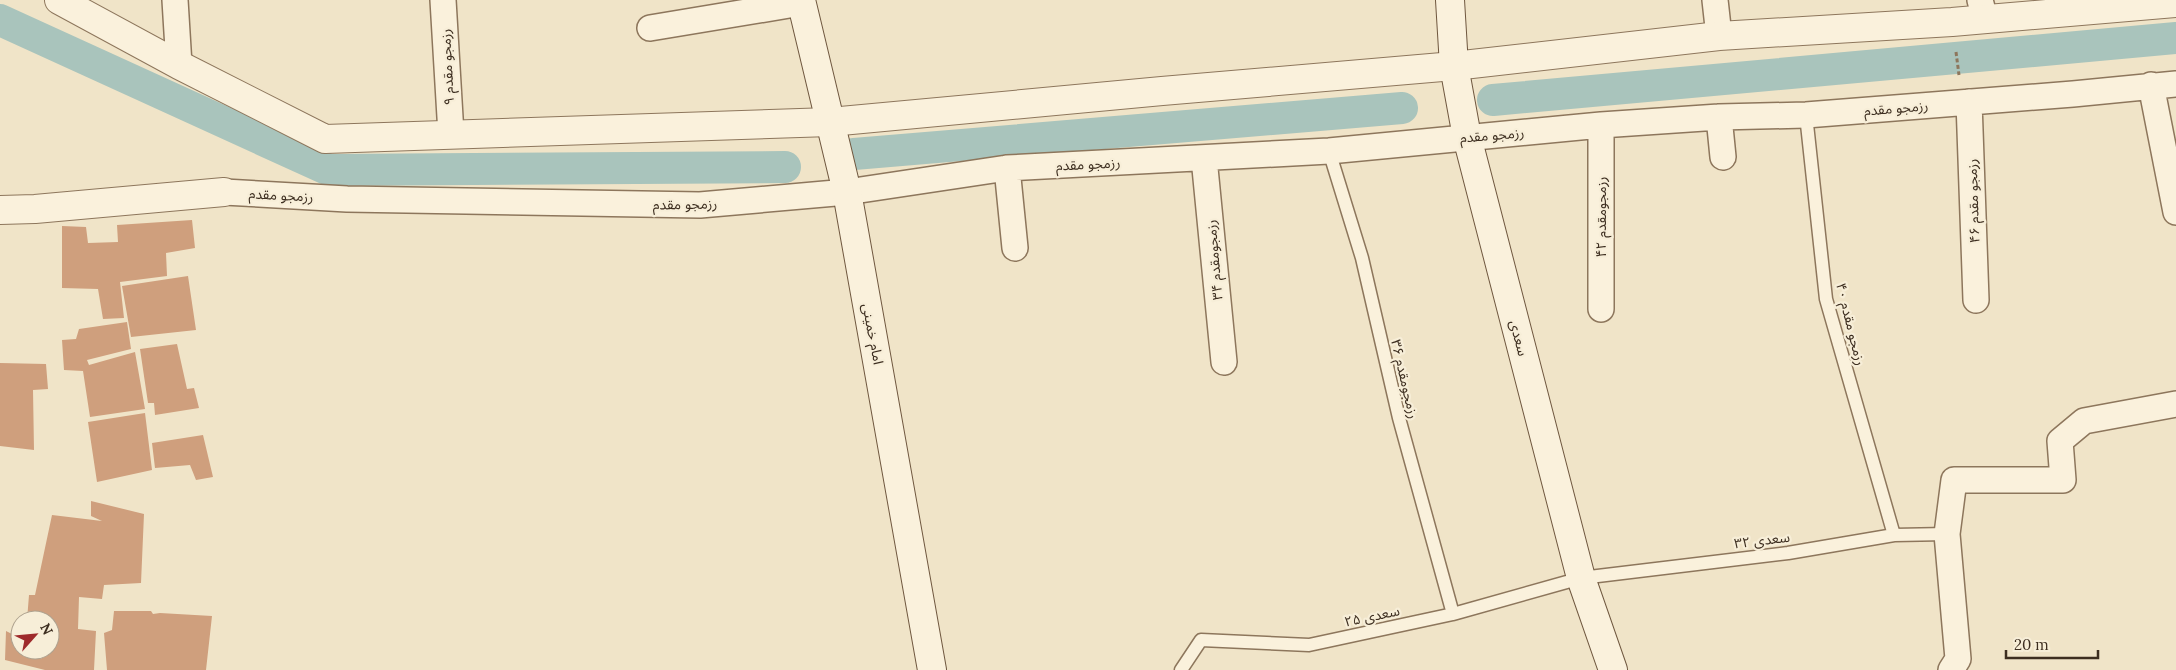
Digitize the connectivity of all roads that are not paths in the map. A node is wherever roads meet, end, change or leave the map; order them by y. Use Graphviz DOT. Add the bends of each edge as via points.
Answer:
graph roads {
  1 [pos="58,0"];
  2 [pos="175,0"];
  3 [pos="443,0"];
  4 [pos="1450,0"];
  5 [pos="1715,0"];
  6 [pos="801,2"];
  7 [pos="2176,3"];
  8 [pos="1983,9"];
  9 [pos="650,28"];
  10 [pos="1719,36"];
  11 [pos="179,65"];
  12 [pos="1454,66"];
  13 [pos="2176,84"];
  14 [pos="2151,86"];
  15 [pos="1966,102"];
  16 [pos="1806,115"];
  17 [pos="1719,116"];
  18 [pos="830,122"];
  19 [pos="1601,125"];
  20 [pos="452,134"];
  21 [pos="1467,137"];
  22 [pos="1329,151"];
  23 [pos="1723,157"];
  24 [pos="1204,158"];
  25 [pos="1007,168"];
  26 [pos="224,192"];
  27 [pos="847,192"];
  28 [pos="0,210"];
  29 [pos="2176,212"];
  30 [pos="1015,248"];
  31 [pos="1976,300"];
  32 [pos="1601,309"];
  33 [pos="1224,362"];
  34 [pos="2176,404"];
  35 [pos="1947,534"];
  36 [pos="1894,535"];
  37 [pos="1581,578"];
  38 [pos="1453,614"];
  39 [pos="932,670"];
  40 [pos="1181,670"];
  41 [pos="1613,670"];
  42 [pos="1951,670"];
  1 -- 11 [label="street"];
  2 -- 11 [label="street"];
  3 -- 20 [label="street, رزمجو مقدم ۹"];
  4 -- 12 [label="street, سعدی"];
  5 -- 10 [label="street"];
  6 -- 9 [label="street"];
  6 -- 18 [label="street, امام خمینی"];
  7 -- 8 [label="street"];
  8 -- 10 [label="street" via="1952,22"];
  10 -- 12 [label="street"];
  11 -- 20 [label="street" via="324,139"];
  12 -- 18 [label="street"];
  12 -- 21 [label="street, سعدی"];
  13 -- 14 [label="street, رزمجو مقدم"];
  14 -- 15 [label="street, رزمجو مقدم"];
  14 -- 29 [label="street"];
  15 -- 16 [label="street, رزمجو مقدم"];
  15 -- 31 [label="street, رزمجو مقدم ۴۶"];
  16 -- 17 [label="street, رزمجو مقدم"];
  16 -- 36 [label="lane, رزمجو مقدم ۴۰" via="1826,299"];
  17 -- 19 [label="street, رزمجو مقدم"];
  17 -- 23 [label="street"];
  18 -- 20 [label="street"];
  18 -- 27 [label="street, امام خمینی"];
  19 -- 21 [label="street, رزمجو مقدم"];
  19 -- 32 [label="street, رزمجومقدم ۴۲"];
  21 -- 22 [label="street, رزمجو مقدم"];
  21 -- 37 [label="street, سعدی"];
  22 -- 24 [label="street, رزمجو مقدم"];
  22 -- 38 [label="lane, رزمجومقدم ۳۶" via="1362,258 1398,418"];
  24 -- 25 [label="street, رزمجو مقدم"];
  24 -- 33 [label="street, رزمجومقدم ۳۴"];
  25 -- 27 [label="street, رزمجو مقدم"];
  25 -- 30 [label="street"];
  26 -- 27 [label="street, رزمجو مقدم" via="347,199 700,205"];
  26 -- 28 [label="street, رزمجو مقدم"];
  27 -- 39 [label="street, امام خمینی"];
  34 -- 35 [label="street" via="2084,421 2060,441 2063,480 1954,480"];
  35 -- 36 [label="lane, سعدی ۳۲"];
  35 -- 42 [label="street" via="1958,659"];
  36 -- 37 [label="lane, سعدی ۳۲" via="1788,553"];
  37 -- 38 [label="lane, سعدی ۲۵"];
  37 -- 41 [label="street, سعدی"];
  38 -- 40 [label="lane, سعدی ۲۵" via="1309,645 1201,640"];
}
